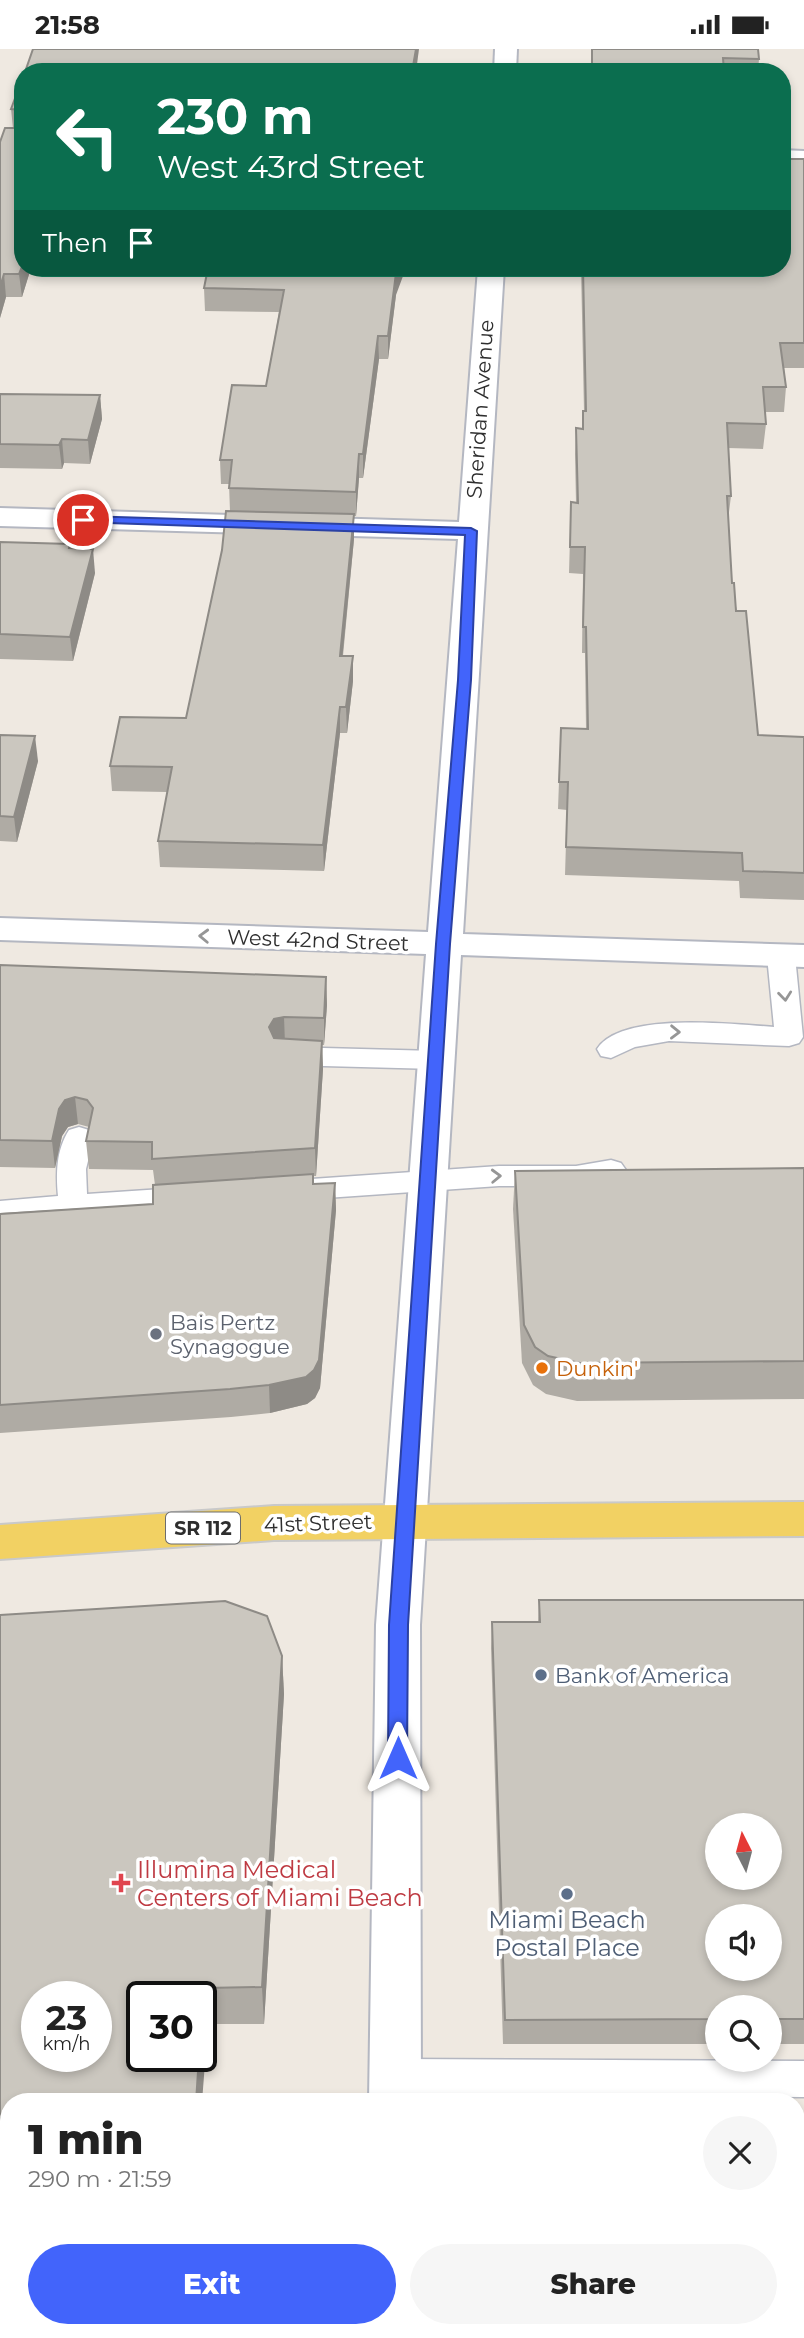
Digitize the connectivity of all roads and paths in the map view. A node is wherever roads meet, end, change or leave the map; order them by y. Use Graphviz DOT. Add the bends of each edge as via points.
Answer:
graph roads {
  1 [pos="490,277"];
  2 [pos="0,517"];
  3 [pos="471,531"];
  4 [pos="0,929"];
  5 [pos="443,944"];
  6 [pos="792,956"];
  7 [pos="611,1049"];
  8 [pos="286,1056"];
  9 [pos="436,1060"];
  10 [pos="79,1137"];
  11 [pos="611,1170"];
  12 [pos="428,1180"];
  13 [pos="267,1192"];
  14 [pos="225,1195"];
  15 [pos="73,1205"];
  16 [pos="0,1211"];
  17 [pos="804,1519"];
  18 [pos="406,1520"];
  19 [pos="0,1542"];
  20 [pos="804,2079"];
  21 [pos="395,2089"];
  1 -- 3 [label="street, Sheridan Avenue"];
  2 -- 3 [label="street"];
  3 -- 5 [label="street, Sheridan Avenue"];
  5 -- 4 [label="street, West 42nd Street, one-way"];
  5 -- 6 [label="street, West 42nd Street"];
  5 -- 9 [label="street, Sheridan Avenue"];
  6 -- 7 [label="lane" via="789,1037 657,1032 630,1037"];
  8 -- 9 [label="lane"];
  9 -- 12 [label="street, Sheridan Avenue"];
  10 -- 15 [label="lane" via="71,1169"];
  12 -- 11 [label="lane, one-way"];
  12 -- 13 [label="lane"];
  12 -- 18 [label="street, Sheridan Avenue"];
  14 -- 15 [label="lane"];
  15 -- 16 [label="lane"];
  17 -- 18 [label="main road, 41st Street / SR 112"];
  18 -- 19 [label="main road, 41st Street / SR 112" via="274,1523"];
  18 -- 21 [label="street, Sheridan Avenue" via="398,1625"];
  20 -- 21 [label="lane"];
}
